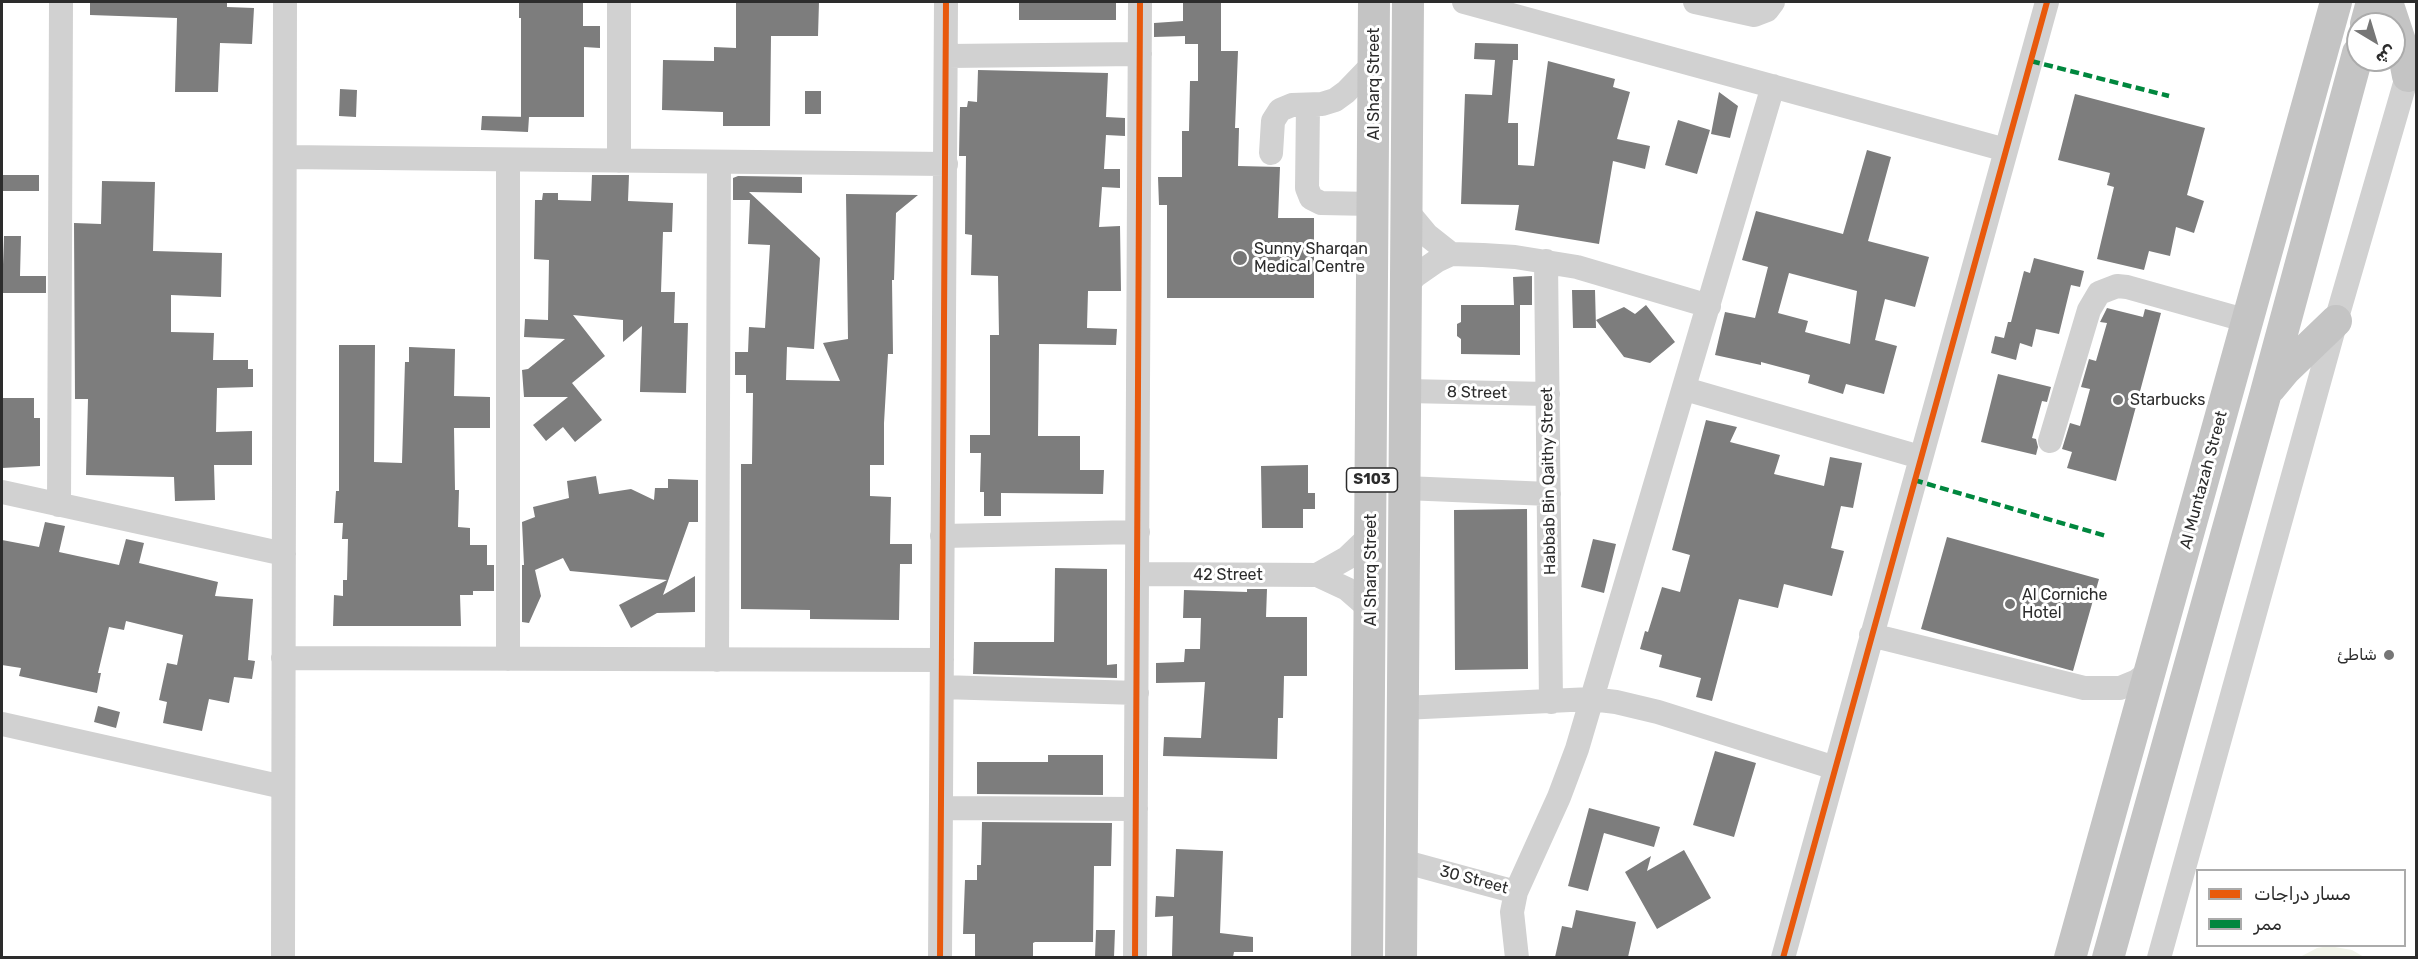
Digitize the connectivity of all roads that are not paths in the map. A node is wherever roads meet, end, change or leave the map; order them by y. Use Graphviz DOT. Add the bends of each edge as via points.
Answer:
graph roads {
  1 [pos="61,2"];
  2 [pos="285,2"];
  3 [pos="620,2"];
  4 [pos="946,2"];
  5 [pos="1140,2"];
  6 [pos="1374,2"];
  7 [pos="1408,2"];
  8 [pos="1464,2"];
  9 [pos="1695,2"];
  10 [pos="1773,2"];
  11 [pos="2046,2"];
  12 [pos="2336,2"];
  13 [pos="2386,2"];
  14 [pos="2416,44"];
  15 [pos="1140,54"];
  16 [pos="947,56"];
  17 [pos="1374,59"];
  18 [pos="2353,72"];
  19 [pos="2408,75"];
  20 [pos="1773,86"];
  21 [pos="1408,93"];
  22 [pos="1308,105"];
  23 [pos="2006,150"];
  24 [pos="1271,153"];
  25 [pos="285,158"];
  26 [pos="508,160"];
  27 [pos="619,161"];
  28 [pos="719,162"];
  29 [pos="945,164"];
  30 [pos="1373,204"];
  31 [pos="1407,211"];
  32 [pos="1451,254"];
  33 [pos="1546,261"];
  34 [pos="1406,288"];
  35 [pos="1709,306"];
  36 [pos="2248,321"];
  37 [pos="2336,321"];
  38 [pos="1685,389"];
  39 [pos="1406,391"];
  40 [pos="1548,394"];
  41 [pos="2265,396"];
  42 [pos="2050,441"];
  43 [pos="1920,457"];
  44 [pos="1405,488"];
  45 [pos="2,492"];
  46 [pos="1549,494"];
  47 [pos="59,505"];
  48 [pos="1138,532"];
  49 [pos="1371,535"];
  50 [pos="942,536"];
  51 [pos="284,554"];
  52 [pos="1138,574"];
  53 [pos="1317,575"];
  54 [pos="1371,610"];
  55 [pos="1871,635"];
  56 [pos="283,658"];
  57 [pos="508,659"];
  58 [pos="717,660"];
  59 [pos="942,660"];
  60 [pos="2151,670"];
  61 [pos="942,687"];
  62 [pos="1137,693"];
  63 [pos="1591,699"];
  64 [pos="1551,702"];
  65 [pos="1403,708"];
  66 [pos="2,724"];
  67 [pos="1370,748"];
  68 [pos="1835,768"];
  69 [pos="283,787"];
  70 [pos="941,808"];
  71 [pos="1136,809"];
  72 [pos="1402,855"];
  73 [pos="1516,892"];
  74 [pos="283,957"];
  75 [pos="940,957"];
  76 [pos="1135,957"];
  77 [pos="1367,957"];
  78 [pos="1401,957"];
  79 [pos="1517,957"];
  80 [pos="1783,957"];
  81 [pos="2070,957"];
  82 [pos="2108,957"];
  83 [pos="2159,957"];
  1 -- 47 [label="street"];
  2 -- 25 [label="street"];
  3 -- 27 [label="street"];
  4 -- 16 [label="street"];
  5 -- 15 [label="street"];
  6 -- 17 [label="main road, Al Sharq Street / S103"];
  7 -- 21 [label="main road, Al Sharq Street / S103"];
  8 -- 20 [label="street"];
  9 -- 10 [label="street" via="1754,15 1767,10"];
  11 -- 23 [label="street"];
  12 -- 36 [label="main road, Al Muntazah Street"];
  13 -- 19 [label="main road"];
  14 -- 19 [label="street"];
  15 -- 16 [label="street"];
  15 -- 48 [label="street"];
  16 -- 29 [label="street"];
  17 -- 21 [label="main road" via="1384,101 1401,103"];
  17 -- 22 [label="street" via="1341,97 1322,105"];
  17 -- 30 [label="main road, Al Sharq Street / S103"];
  18 -- 41 [label="main road"];
  19 -- 37 [label="street"];
  20 -- 23 [label="street"];
  20 -- 35 [label="street"];
  21 -- 31 [label="main road, Al Sharq Street / S103"];
  22 -- 24 [label="street" via="1285,106 1275,115"];
  22 -- 30 [label="street" via="1307,188 1311,198 1321,203"];
  23 -- 43 [label="street"];
  25 -- 26 [label="street"];
  25 -- 51 [label="street"];
  26 -- 27 [label="street"];
  26 -- 57 [label="street"];
  27 -- 28 [label="street"];
  28 -- 29 [label="street"];
  28 -- 58 [label="street"];
  29 -- 50 [label="street"];
  30 -- 49 [label="main road, Al Sharq Street / S103"];
  31 -- 32 [label="street" via="1427,235"];
  31 -- 34 [label="main road, Al Sharq Street / S103"];
  32 -- 33 [label="street"];
  32 -- 34 [label="street" via="1426,267"];
  33 -- 35 [label="street" via="1608,275"];
  33 -- 40 [label="street, Habbab Bin Qaithy Street"];
  34 -- 39 [label="main road, Al Sharq Street / S103"];
  35 -- 38 [label="street"];
  36 -- 42 [label="street" via="2127,287 2117,286 2099,293 2089,310"];
  36 -- 60 [label="main road, Al Muntazah Street"];
  37 -- 41 [label="main road" via="2285,370"];
  37 -- 83 [label="street"];
  38 -- 43 [label="street"];
  38 -- 63 [label="street"];
  39 -- 40 [label="street, 8 Street"];
  39 -- 44 [label="main road, Al Sharq Street / S103"];
  40 -- 46 [label="street, Habbab Bin Qaithy Street"];
  41 -- 82 [label="main road"];
  43 -- 55 [label="street"];
  44 -- 46 [label="street"];
  44 -- 65 [label="main road, Al Sharq Street / S103"];
  45 -- 47 [label="street"];
  46 -- 64 [label="street, Habbab Bin Qaithy Street"];
  47 -- 51 [label="street"];
  48 -- 50 [label="street"];
  48 -- 52 [label="street"];
  49 -- 53 [label="street, 42 Street" via="1347,558"];
  49 -- 54 [label="main road, Al Sharq Street / S103"];
  50 -- 59 [label="street"];
  51 -- 56 [label="street"];
  52 -- 53 [label="street, 42 Street"];
  52 -- 62 [label="street"];
  53 -- 54 [label="street, 42 Street" via="1347,589"];
  54 -- 67 [label="main road, Al Sharq Street / S103"];
  55 -- 60 [label="street" via="2084,688 2120,688"];
  55 -- 68 [label="street"];
  56 -- 57 [label="street"];
  56 -- 69 [label="street"];
  57 -- 58 [label="street"];
  58 -- 59 [label="street"];
  59 -- 61 [label="street"];
  60 -- 81 [label="main road, Al Muntazah Street"];
  61 -- 62 [label="street"];
  61 -- 70 [label="street"];
  62 -- 71 [label="street"];
  63 -- 64 [label="street"];
  63 -- 68 [label="street" via="1637,706"];
  63 -- 73 [label="street" via="1559,797"];
  64 -- 65 [label="street"];
  65 -- 72 [label="main road, Al Sharq Street / S103"];
  66 -- 69 [label="street"];
  67 -- 72 [label="main road" via="1383,747 1393,758"];
  67 -- 77 [label="main road, Al Sharq Street / S103"];
  68 -- 80 [label="street"];
  69 -- 74 [label="street"];
  70 -- 71 [label="street"];
  70 -- 75 [label="street"];
  71 -- 76 [label="street"];
  72 -- 73 [label="street, 30 Street"];
  72 -- 78 [label="main road, Al Sharq Street / S103"];
  73 -- 79 [label="street, 30 Street" via="1512,912"];
}
